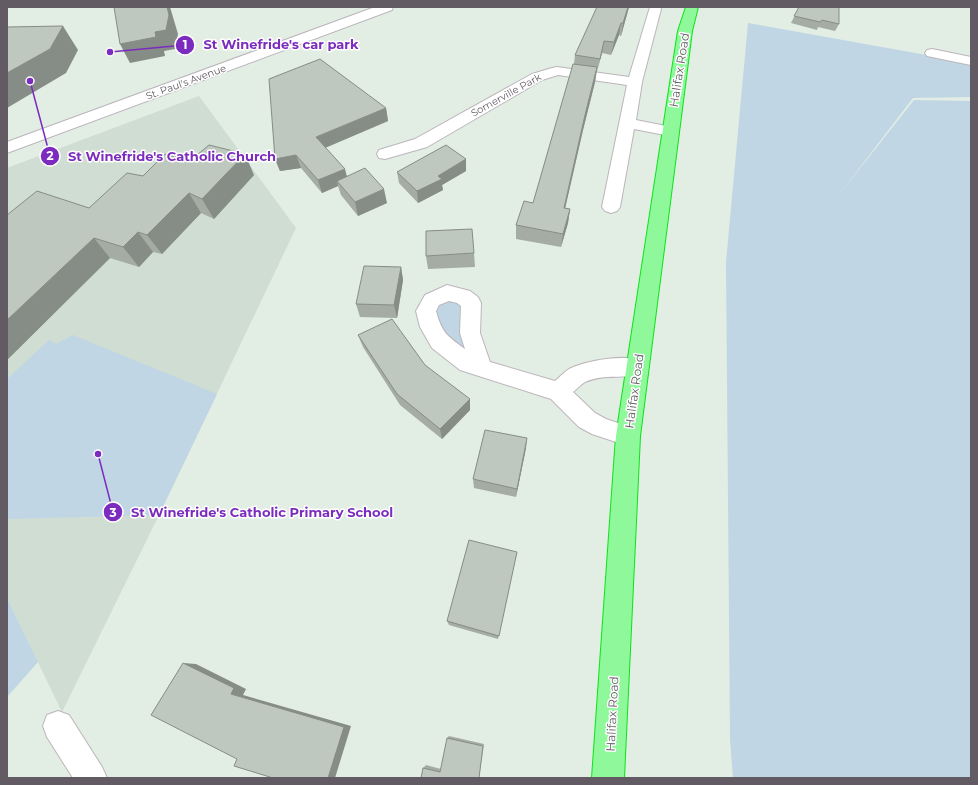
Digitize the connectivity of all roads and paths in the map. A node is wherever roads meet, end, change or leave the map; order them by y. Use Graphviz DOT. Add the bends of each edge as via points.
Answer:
graph roads {
  1 [pos="345,7"];
  2 [pos="387,7"];
  3 [pos="692,7"];
  4 [pos="655,9"];
  5 [pos="359,17"];
  6 [pos="932,53"];
  7 [pos="971,61"];
  8 [pos="635,82"];
  9 [pos="628,123"];
  10 [pos="670,131"];
  11 [pos="7,148"];
  12 [pos="385,154"];
  13 [pos="611,207"];
  14 [pos="637,367"];
  15 [pos="483,369"];
  16 [pos="558,392"];
  17 [pos="628,436"];
  18 [pos="58,726"];
  19 [pos="91,778"];
  20 [pos="608,778"];
  1 -- 5 [label="street"];
  2 -- 5 [label="street, St. Paul's Avenue"];
  3 -- 10 [label="highway, Halifax Road" via="685,31"];
  4 -- 8 [label="street"];
  5 -- 11 [label="street, St. Paul's Avenue"];
  6 -- 7 [label="street"];
  8 -- 9 [label="street"];
  8 -- 12 [label="street, Somerville Park" via="566,71 548,72 421,143"];
  9 -- 10 [label="street"];
  9 -- 13 [label="street"];
  10 -- 14 [label="highway, Halifax Road"];
  14 -- 16 [label="street" via="596,369 576,376"];
  14 -- 17 [label="highway, Halifax Road"];
  15 -- 16 [label="street"];
  16 -- 17 [label="street" via="588,420 600,427"];
  17 -- 20 [label="highway, Halifax Road"];
  18 -- 19 [label="street"];
}
